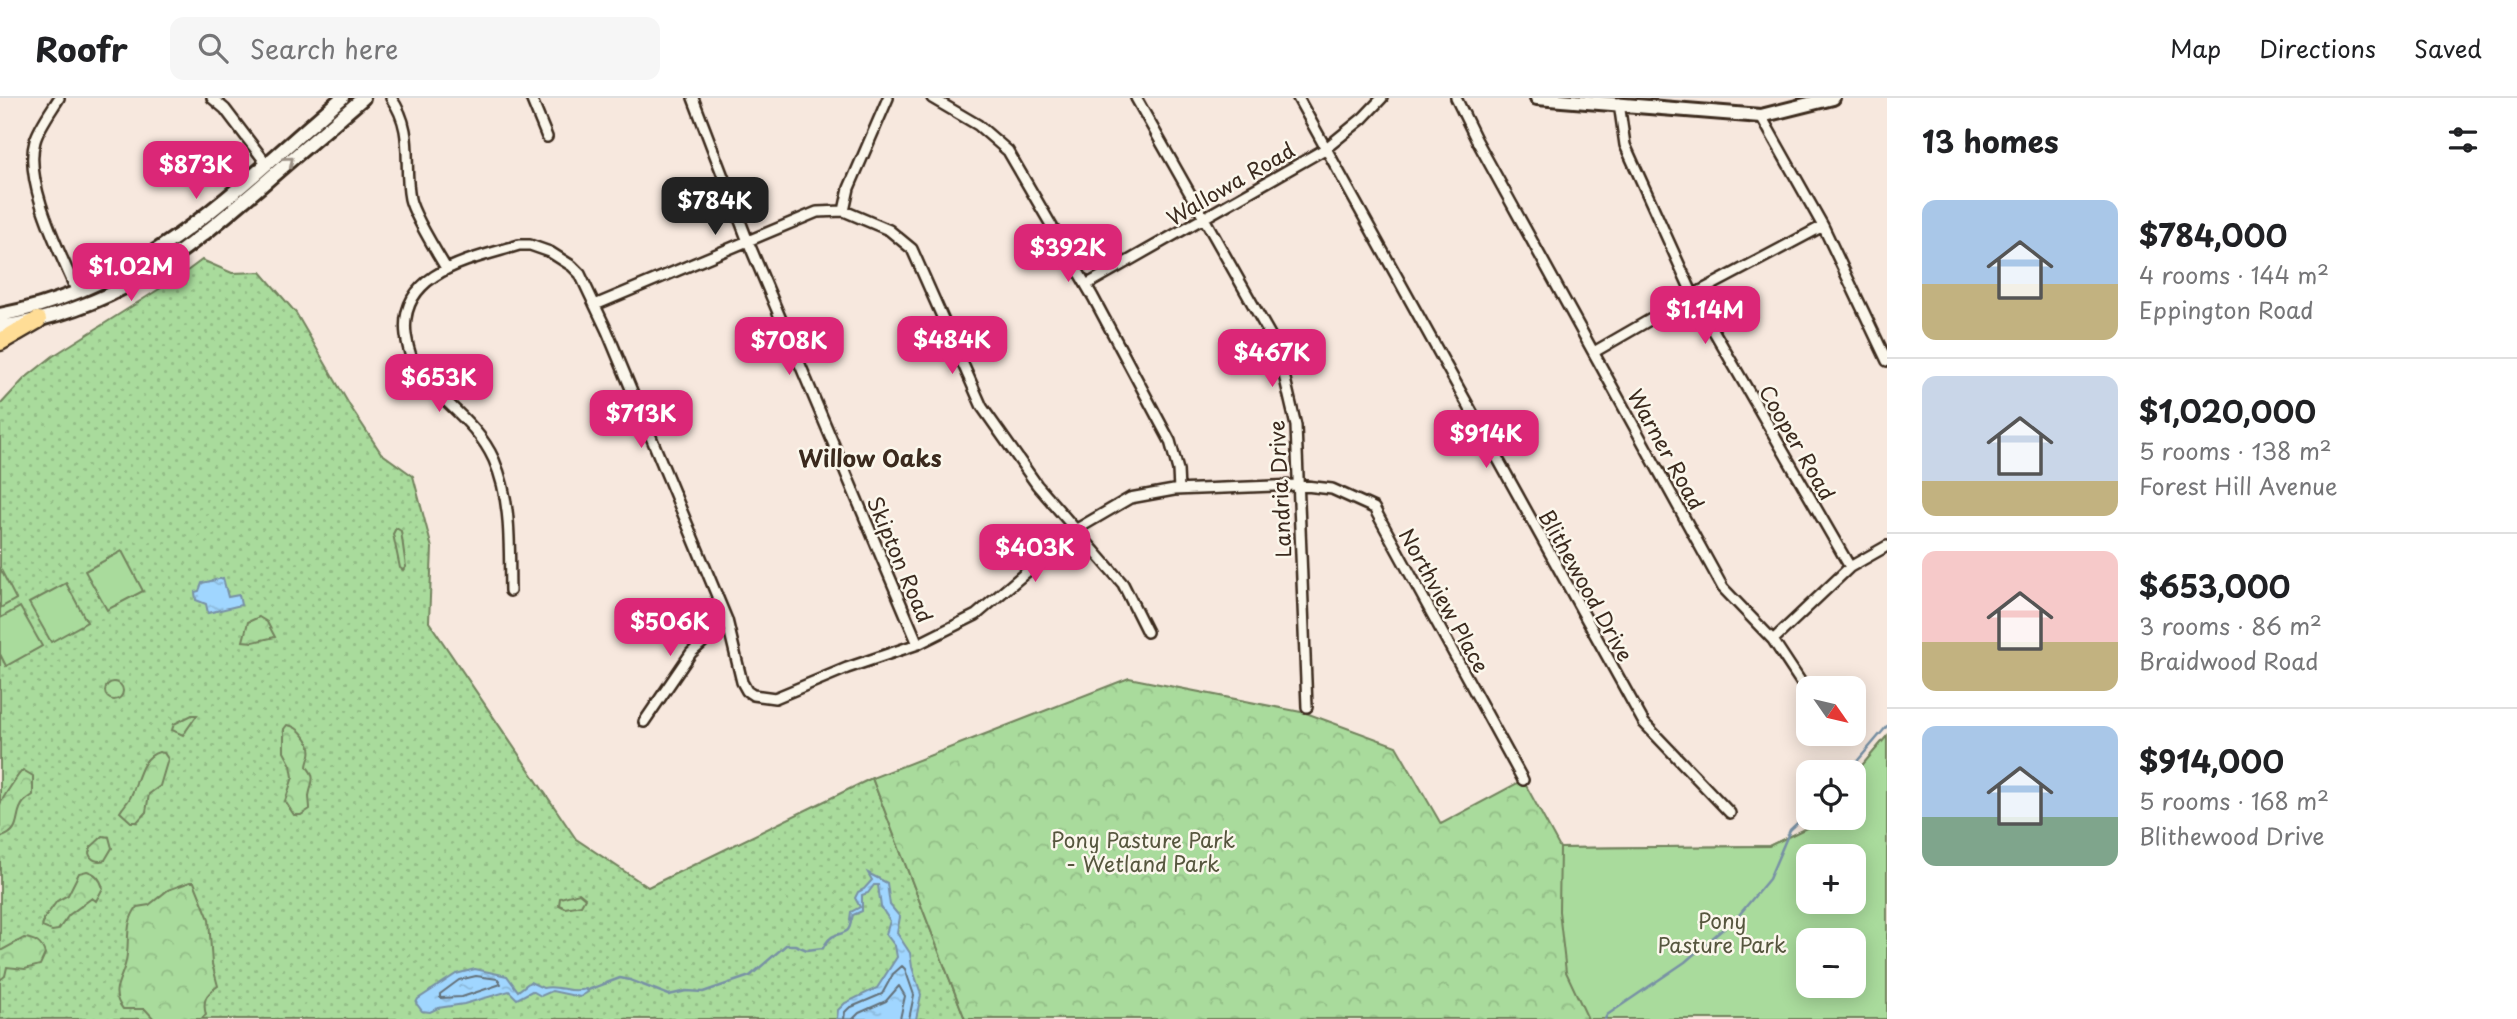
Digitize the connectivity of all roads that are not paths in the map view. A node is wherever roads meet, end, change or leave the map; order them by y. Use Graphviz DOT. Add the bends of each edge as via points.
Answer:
graph roads {
  1 [pos="59,98"];
  2 [pos="212,98"];
  3 [pos="342,98"];
  4 [pos="363,98"];
  5 [pos="391,98"];
  6 [pos="531,98"];
  7 [pos="693,98"];
  8 [pos="888,98"];
  9 [pos="932,98"];
  10 [pos="1136,98"];
  11 [pos="1298,98"];
  12 [pos="1382,98"];
  13 [pos="1456,98"];
  14 [pos="1537,98"];
  15 [pos="1833,98"];
  16 [pos="1619,103"];
  17 [pos="1761,116"];
  18 [pos="547,137"];
  19 [pos="1325,149"];
  20 [pos="266,163"];
  21 [pos="844,211"];
  22 [pos="1204,219"];
  23 [pos="1822,226"];
  24 [pos="747,239"];
  25 [pos="446,268"];
  26 [pos="1086,285"];
  27 [pos="77,292"];
  28 [pos="1693,295"];
  29 [pos="595,305"];
  30 [pos="0,315"];
  31 [pos="38,320"];
  32 [pos="0,327"];
  33 [pos="0,342"];
  34 [pos="1594,352"];
  35 [pos="1887,361"];
  36 [pos="1297,485"];
  37 [pos="1179,490"];
  38 [pos="1077,528"];
  39 [pos="1887,546"];
  40 [pos="1850,567"];
  41 [pos="510,591"];
  42 [pos="727,620"];
  43 [pos="1147,632"];
  44 [pos="1773,640"];
  45 [pos="918,644"];
  46 [pos="1797,676"];
  47 [pos="1307,708"];
  48 [pos="644,722"];
  49 [pos="1524,780"];
  50 [pos="1730,813"];
  1 -- 27 [label="street" via="35,140 33,163 37,195"];
  2 -- 20 [label="street"];
  3 -- 20 [label="main road"];
  31 -- 4 [label="main road, one-way" via="102,299 172,259"];
  5 -- 25 [label="street" via="402,113 410,201"];
  6 -- 18 [label="street"];
  7 -- 24 [label="street, Skipton Road"];
  8 -- 21 [label="street" via="849,188"];
  9 -- 26 [label="street" via="978,125 1007,151"];
  10 -- 22 [label="street, Landria Drive"];
  11 -- 19 [label="street, Blithewood Drive"];
  12 -- 19 [label="street, Wallowa Road"];
  13 -- 34 [label="street, Warner Road"];
  14 -- 16 [label="main road"];
  15 -- 17 [label="main road"];
  16 -- 17 [label="main road"];
  16 -- 28 [label="street, Cooper Road" via="1625,145"];
  17 -- 23 [label="street"];
  19 -- 22 [label="street, Wallowa Road"];
  19 -- 50 [label="street, Blithewood Drive" via="1644,723"];
  20 -- 27 [label="main road" via="159,251"];
  21 -- 24 [label="street" via="817,212"];
  21 -- 38 [label="street" via="889,230 912,249 982,407 1037,485"];
  22 -- 26 [label="street, Wallowa Road"];
  22 -- 36 [label="street, Landria Drive" via="1278,349 1296,426"];
  23 -- 28 [label="street"];
  23 -- 35 [label="street"];
  24 -- 29 [label="street"];
  24 -- 45 [label="street, Skipton Road"];
  25 -- 29 [label="street" via="530,245 550,251 572,266"];
  25 -- 41 [label="street" via="419,289 406,316 407,341 419,373 471,425 494,459 508,517"];
  26 -- 37 [label="street" via="1170,441"];
  27 -- 30 [label="main road"];
  28 -- 34 [label="street"];
  28 -- 40 [label="street, Cooper Road"];
  29 -- 42 [label="street"];
  31 -- 32 [label="main road"];
  31 -- 33 [label="highway"];
  34 -- 44 [label="street, Warner Road" via="1723,587"];
  36 -- 37 [label="street, Northview Place"];
  36 -- 47 [label="street, Landria Drive"];
  36 -- 49 [label="street, Northview Place" via="1332,489 1374,508"];
  37 -- 38 [label="street, Northview Place" via="1130,498"];
  38 -- 43 [label="street" via="1123,584"];
  38 -- 45 [label="street, Northview Place" via="976,615"];
  39 -- 40 [label="street"];
  40 -- 44 [label="street"];
  42 -- 45 [label="street, Northview Place" via="743,682 747,691 759,697 775,698"];
  42 -- 48 [label="street" via="691,653"];
  44 -- 46 [label="street, Warner Road"];
}
